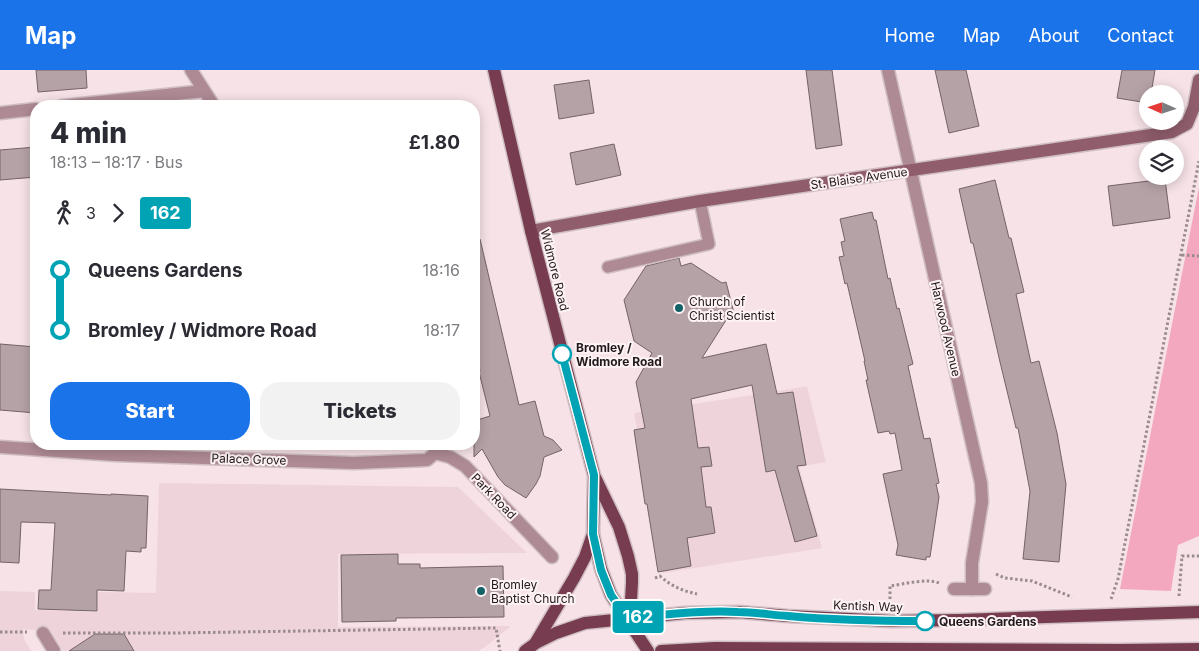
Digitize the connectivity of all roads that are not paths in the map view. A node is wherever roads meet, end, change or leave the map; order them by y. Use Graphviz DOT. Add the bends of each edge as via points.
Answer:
graph roads {
  1 [pos="191,70"];
  2 [pos="494,70"];
  3 [pos="888,70"];
  4 [pos="1199,80"];
  5 [pos="204,91"];
  6 [pos="119,100"];
  7 [pos="210,100"];
  8 [pos="30,110"];
  9 [pos="0,113"];
  10 [pos="910,171"];
  11 [pos="700,201"];
  12 [pos="531,231"];
  13 [pos="608,266"];
  14 [pos="0,447"];
  15 [pos="30,449"];
  16 [pos="50,450"];
  17 [pos="435,450"];
  18 [pos="439,450"];
  19 [pos="594,475"];
  20 [pos="593,534"];
  21 [pos="552,556"];
  22 [pos="954,589"];
  23 [pos="1199,612"];
  24 [pos="627,618"];
  25 [pos="43,632"];
  26 [pos="536,642"];
  27 [pos="1199,649"];
  28 [pos="54,651"];
  29 [pos="525,651"];
  30 [pos="648,651"];
  31 [pos="661,651"];
  1 -- 5 [label="street"];
  2 -- 12 [label="main road, Widmore Road"];
  3 -- 10 [label="street, Harwood Avenue"];
  4 -- 10 [label="street, St. Blaise Avenue" via="1187,124 1172,132"];
  5 -- 6 [label="street"];
  5 -- 7 [label="street"];
  8 -- 9 [label="street"];
  10 -- 11 [label="street, St. Blaise Avenue"];
  10 -- 22 [label="street, Harwood Avenue" via="981,483 982,502 972,563 978,589"];
  11 -- 12 [label="street, St. Blaise Avenue"];
  11 -- 13 [label="lane" via="709,244"];
  12 -- 19 [label="main road, Widmore Road"];
  14 -- 15 [label="street, Palace Grove"];
  16 -- 17 [label="street, Palace Grove" via="354,463 422,461 428,460"];
  18 -- 21 [label="street, Park Road" via="465,466"];
  19 -- 20 [label="main road, Widmore Road"];
  19 -- 24 [label="main road, Widmore Road" via="619,527 628,556 632,583"];
  20 -- 24 [label="main road, Widmore Road" via="601,570 611,595"];
  20 -- 26 [label="main road" via="574,578"];
  23 -- 24 [label="main road, Kentish Way" via="891,621 730,612"];
  24 -- 26 [label="main road, Kentish Way" via="585,623"];
  24 -- 30 [label="main road, Widmore Road"];
  25 -- 28 [label="street"];
  26 -- 29 [label="main road"];
  27 -- 31 [label="main road" via="715,648"];
}
